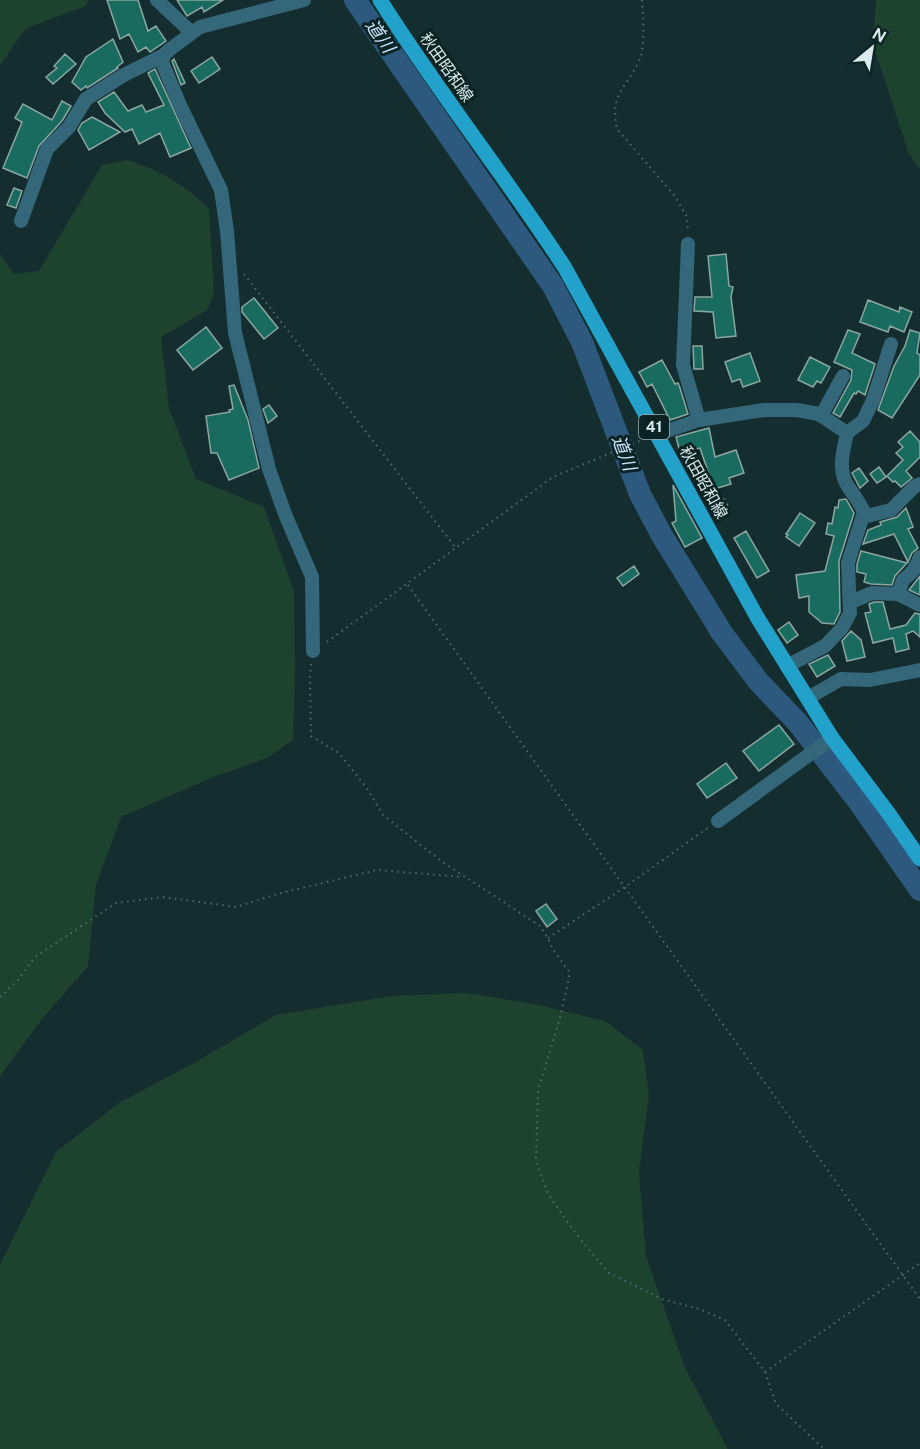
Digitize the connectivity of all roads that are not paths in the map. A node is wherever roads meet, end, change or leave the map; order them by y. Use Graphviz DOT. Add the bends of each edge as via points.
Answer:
graph roads {
  1 [pos="157,0"];
  2 [pos="304,0"];
  3 [pos="380,0"];
  4 [pos="192,33"];
  5 [pos="164,55"];
  6 [pos="21,221"];
  7 [pos="688,244"];
  8 [pos="891,344"];
  9 [pos="843,376"];
  10 [pos="821,416"];
  11 [pos="699,420"];
  12 [pos="847,433"];
  13 [pos="658,434"];
  14 [pos="920,484"];
  15 [pos="863,517"];
  16 [pos="920,557"];
  17 [pos="898,594"];
  18 [pos="851,602"];
  19 [pos="920,605"];
  20 [pos="313,651"];
  21 [pos="787,666"];
  22 [pos="920,670"];
  23 [pos="808,698"];
  24 [pos="832,738"];
  25 [pos="718,821"];
  26 [pos="920,859"];
  1 -- 4 [label="street"];
  2 -- 4 [label="street" via="208,25"];
  3 -- 13 [label="main road, 秋田昭和線 / 41" via="565,268"];
  4 -- 5 [label="street"];
  5 -- 6 [label="street" via="86,99 69,127 47,149"];
  5 -- 20 [label="street" via="162,62 179,103 221,190 235,333 269,469 312,577"];
  7 -- 11 [label="street" via="683,365"];
  8 -- 12 [label="street" via="863,421"];
  9 -- 10 [label="street"];
  10 -- 11 [label="street" via="796,410 764,410"];
  10 -- 12 [label="street"];
  11 -- 13 [label="street"];
  12 -- 15 [label="street" via="841,466 847,486 860,502"];
  13 -- 21 [label="main road, 秋田昭和線 / 41"];
  14 -- 15 [label="street" via="891,510"];
  15 -- 18 [label="street" via="848,563"];
  16 -- 17 [label="street"];
  17 -- 18 [label="street" via="872,593"];
  17 -- 19 [label="street"];
  18 -- 21 [label="street" via="842,628 825,646"];
  21 -- 23 [label="main road, 秋田昭和線 / 41"];
  22 -- 23 [label="street" via="870,680 841,680"];
  23 -- 24 [label="main road, 秋田昭和線 / 41"];
  24 -- 25 [label="street"];
  24 -- 26 [label="main road, 秋田昭和線 / 41"];
}
